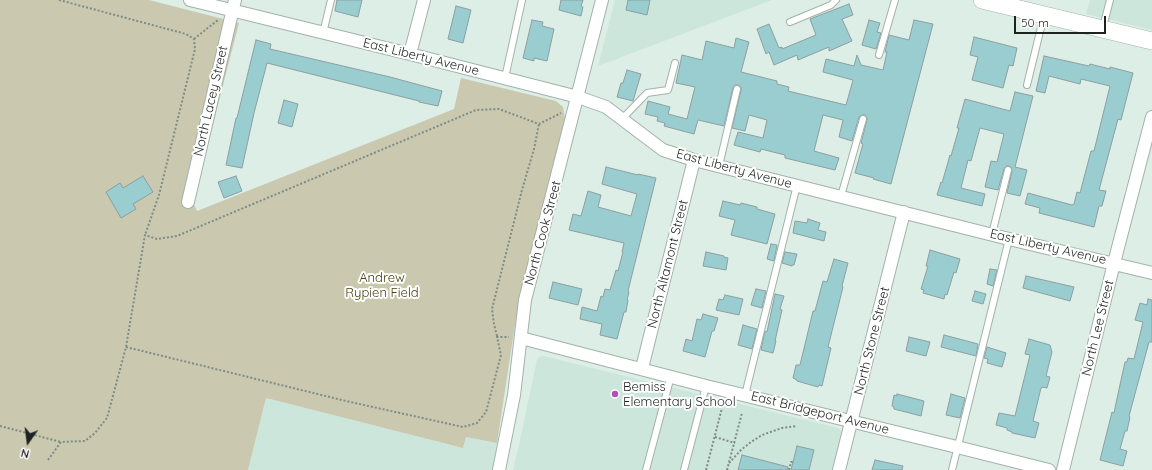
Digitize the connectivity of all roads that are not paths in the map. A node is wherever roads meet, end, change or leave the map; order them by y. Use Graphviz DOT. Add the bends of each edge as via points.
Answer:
graph roads {
  1 [pos="190,0"];
  2 [pos="331,0"];
  3 [pos="424,0"];
  4 [pos="522,0"];
  5 [pos="602,0"];
  6 [pos="836,0"];
  7 [pos="896,0"];
  8 [pos="985,0"];
  9 [pos="1110,0"];
  10 [pos="234,5"];
  11 [pos="1044,15"];
  12 [pos="790,22"];
  13 [pos="1103,29"];
  14 [pos="323,33"];
  15 [pos="1152,41"];
  16 [pos="410,54"];
  17 [pos="880,55"];
  18 [pos="675,63"];
  19 [pos="505,78"];
  20 [pos="1027,86"];
  21 [pos="737,89"];
  22 [pos="578,97"];
  23 [pos="1152,117"];
  24 [pos="622,119"];
  25 [pos="863,119"];
  26 [pos="694,160"];
  27 [pos="719,166"];
  28 [pos="1008,170"];
  29 [pos="797,185"];
  30 [pos="841,196"];
  31 [pos="188,202"];
  32 [pos="904,212"];
  33 [pos="992,234"];
  34 [pos="1009,239"];
  35 [pos="1114,263"];
  36 [pos="1152,273"];
  37 [pos="521,338"];
  38 [pos="642,368"];
  39 [pos="671,376"];
  40 [pos="706,386"];
  41 [pos="745,395"];
  42 [pos="852,421"];
  43 [pos="957,447"];
  44 [pos="499,470"];
  45 [pos="646,470"];
  46 [pos="684,470"];
  47 [pos="839,470"];
  48 [pos="952,470"];
  49 [pos="1049,470"];
  50 [pos="1063,470"];
  1 -- 10 [label="street, East Liberty Avenue"];
  2 -- 14 [label="lane"];
  3 -- 16 [label="street"];
  4 -- 19 [label="lane"];
  5 -- 22 [label="street, North Cook Street"];
  6 -- 12 [label="lane" via="831,5"];
  7 -- 17 [label="lane"];
  8 -- 11 [label="main road"];
  9 -- 13 [label="lane"];
  10 -- 14 [label="street, East Liberty Avenue"];
  10 -- 31 [label="street, North Lacey Street"];
  11 -- 13 [label="main road"];
  11 -- 20 [label="lane"];
  13 -- 15 [label="main road"];
  14 -- 16 [label="street, East Liberty Avenue"];
  16 -- 19 [label="street, East Liberty Avenue"];
  18 -- 24 [label="lane" via="668,90 647,93"];
  19 -- 22 [label="street, East Liberty Avenue"];
  21 -- 27 [label="lane"];
  22 -- 24 [label="street, East Liberty Avenue" via="606,107"];
  22 -- 37 [label="street, North Cook Street" via="525,300"];
  23 -- 35 [label="street, North Lee Street"];
  24 -- 26 [label="street, East Liberty Avenue" via="663,150"];
  25 -- 30 [label="lane"];
  26 -- 27 [label="street, East Liberty Avenue"];
  26 -- 38 [label="street, North Altamont Street"];
  27 -- 29 [label="street, East Liberty Avenue"];
  28 -- 33 [label="lane"];
  29 -- 30 [label="street, East Liberty Avenue"];
  29 -- 41 [label="lane"];
  30 -- 32 [label="street, East Liberty Avenue"];
  32 -- 33 [label="street, East Liberty Avenue"];
  32 -- 42 [label="street, North Stone Street"];
  33 -- 34 [label="street, East Liberty Avenue"];
  34 -- 35 [label="street, East Liberty Avenue"];
  34 -- 43 [label="lane"];
  35 -- 36 [label="street, East Liberty Avenue"];
  35 -- 50 [label="street, North Lee Street"];
  37 -- 38 [label="street, East Bridgeport Avenue"];
  37 -- 44 [label="street, North Cook Street" via="514,395"];
  38 -- 39 [label="street, East Bridgeport Avenue"];
  39 -- 40 [label="street, East Bridgeport Avenue"];
  39 -- 45 [label="lane"];
  40 -- 41 [label="street, East Bridgeport Avenue"];
  40 -- 46 [label="lane"];
  41 -- 42 [label="street, East Bridgeport Avenue"];
  42 -- 43 [label="street, East Bridgeport Avenue"];
  42 -- 47 [label="street, North Stone Street"];
  43 -- 48 [label="lane"];
  43 -- 49 [label="street, East Bridgeport Avenue"];
}
